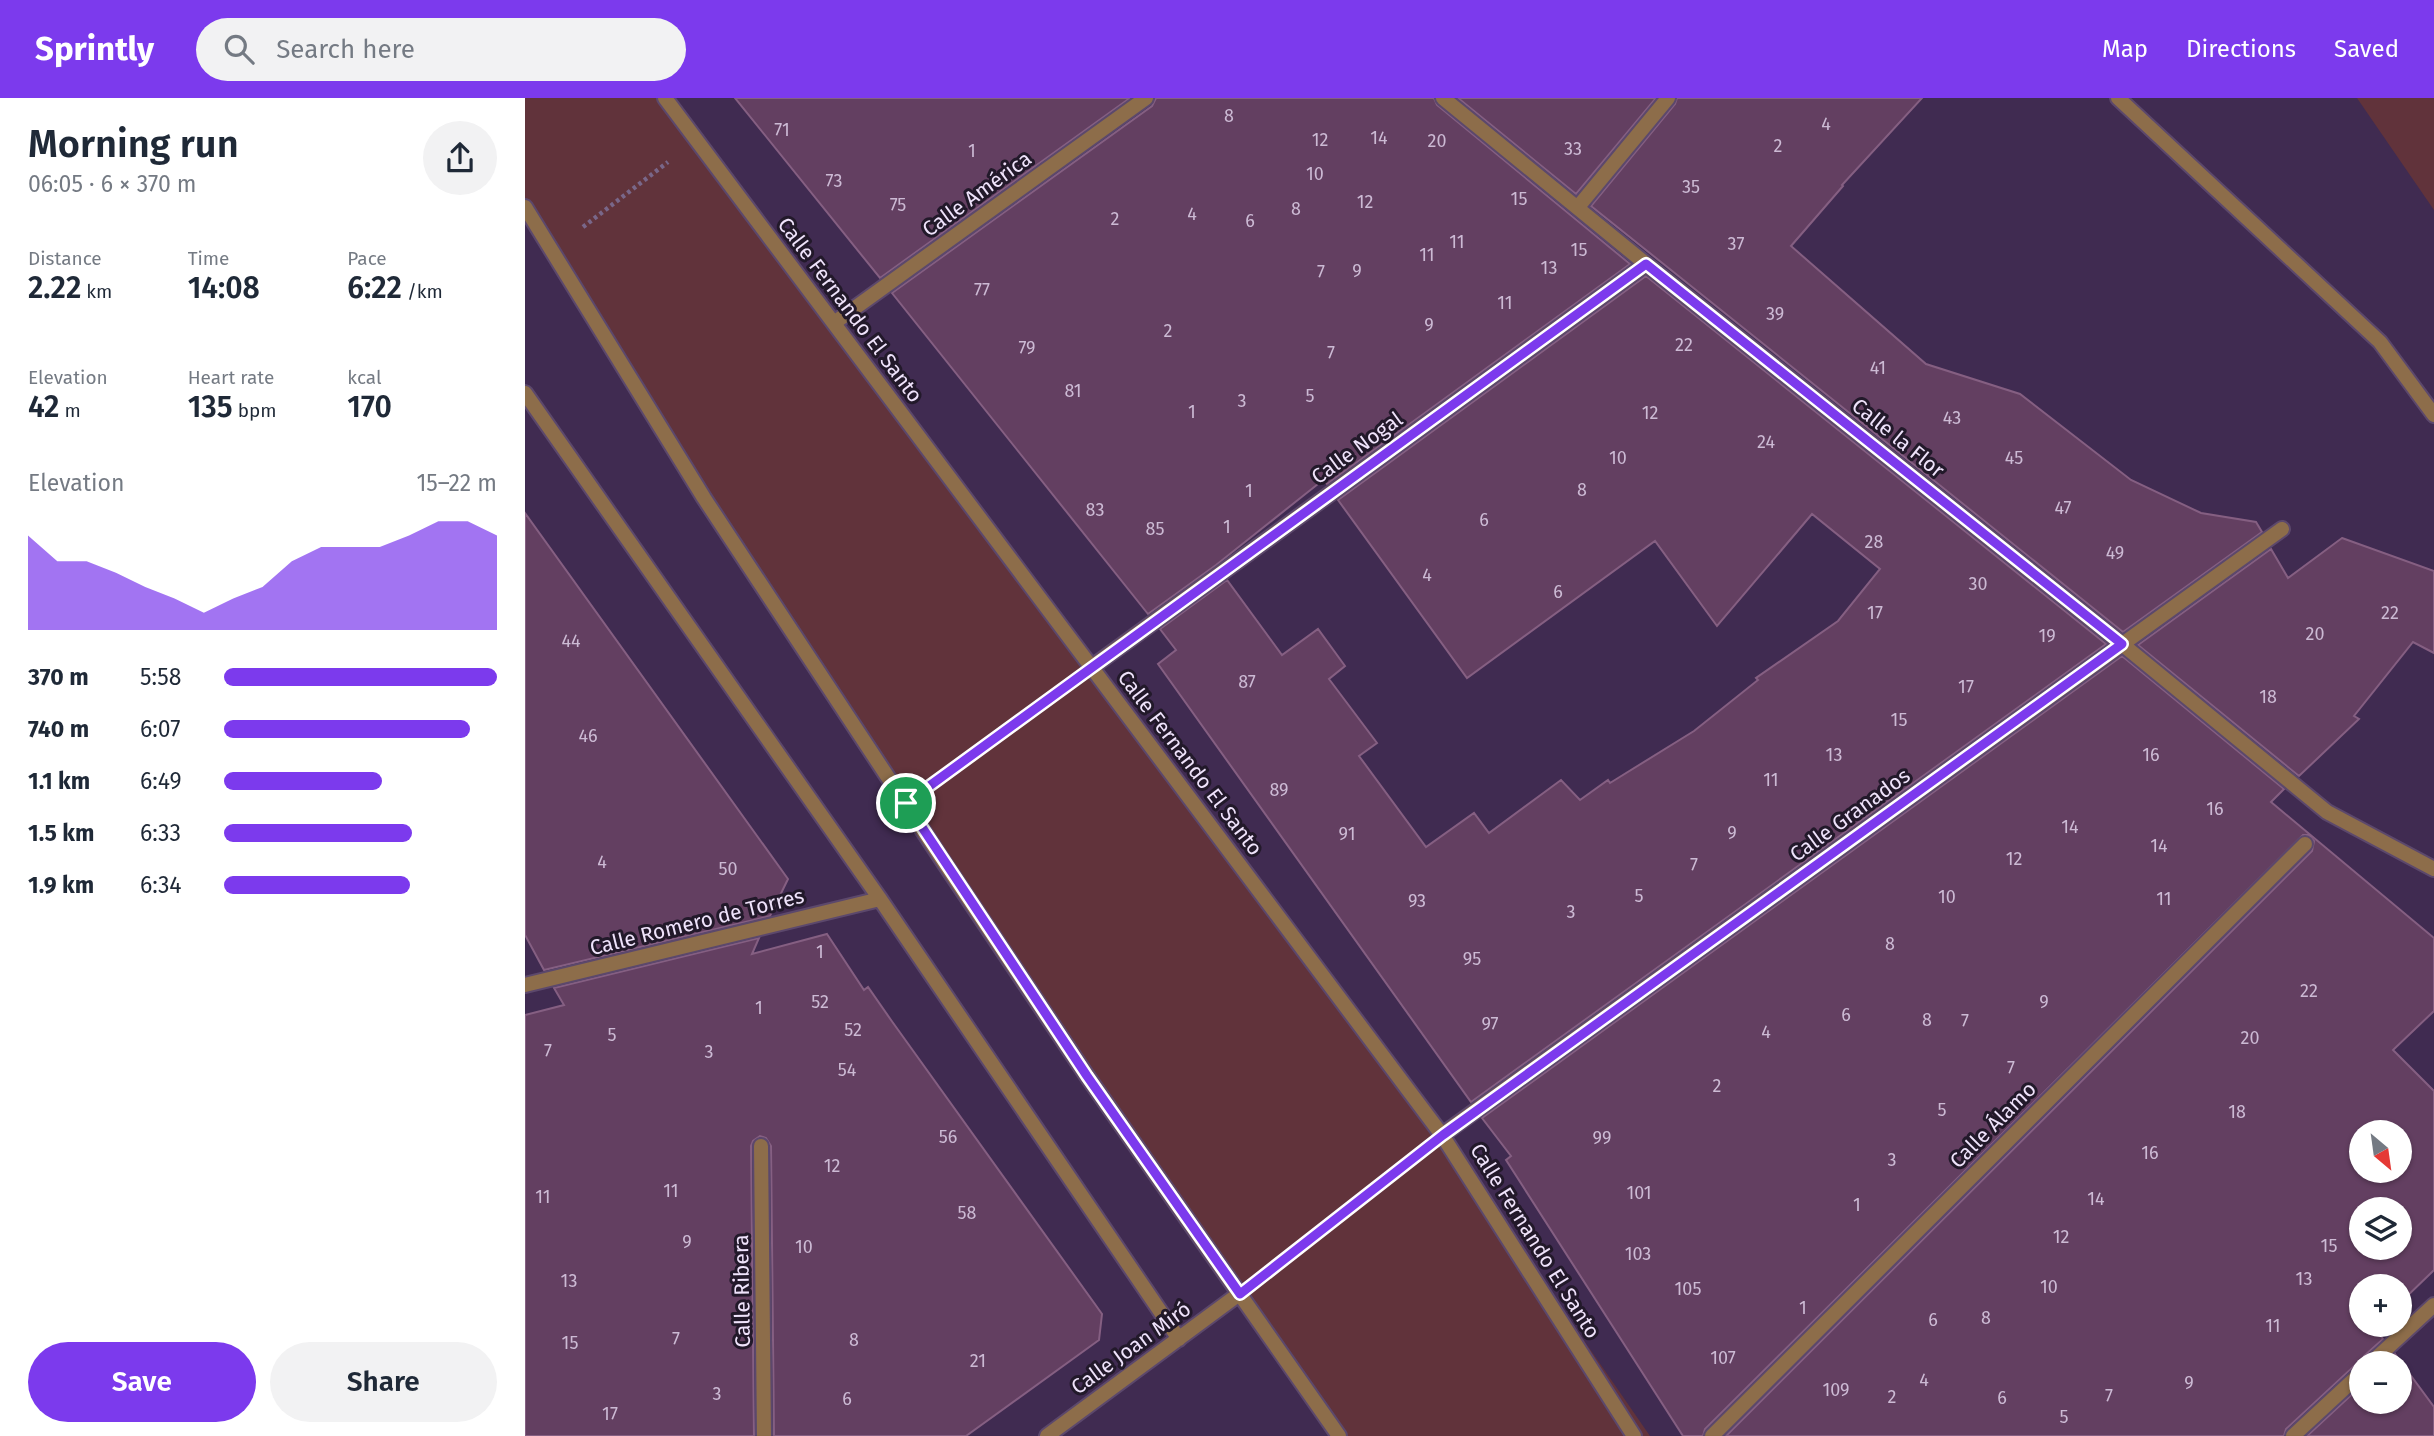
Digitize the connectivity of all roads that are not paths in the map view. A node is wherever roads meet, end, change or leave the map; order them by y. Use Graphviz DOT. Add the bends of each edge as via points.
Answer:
graph roads {
  1 [pos="665,98"];
  2 [pos="1146,98"];
  3 [pos="1443,98"];
  4 [pos="1668,98"];
  5 [pos="2118,98"];
  6 [pos="525,207"];
  7 [pos="1578,207"];
  8 [pos="1646,264"];
  9 [pos="834,323"];
  10 [pos="525,393"];
  11 [pos="2434,415"];
  12 [pos="2282,529"];
  13 [pos="2122,644"];
  14 [pos="1092,667"];
  15 [pos="2305,844"];
  16 [pos="2434,869"];
  17 [pos="880,899"];
  18 [pos="525,985"];
  19 [pos="1443,1135"];
  20 [pos="761,1146"];
  21 [pos="1240,1294"];
  22 [pos="2434,1305"];
  23 [pos="1179,1339"];
  24 [pos="2384,1351"];
  25 [pos="2349,1384"];
  26 [pos="765,1436"];
  27 [pos="1047,1436"];
  28 [pos="1339,1436"];
  29 [pos="1634,1436"];
  30 [pos="1712,1436"];
  31 [pos="2293,1436"];
  1 -- 9 [label="street, Calle Fernando El Santo"];
  2 -- 9 [label="street, Calle América"];
  3 -- 7 [label="street, Calle la Flor"];
  4 -- 7 [label="street"];
  5 -- 11 [label="street" via="2380,342"];
  6 -- 21 [label="street" via="704,498 1087,1076"];
  7 -- 8 [label="street, Calle la Flor"];
  8 -- 13 [label="street, Calle la Flor"];
  8 -- 14 [label="street, Calle Nogal"];
  9 -- 14 [label="street, Calle Fernando El Santo"];
  10 -- 17 [label="street"];
  12 -- 13 [label="street, Calle Granados"];
  13 -- 16 [label="street, Calle la Flor" via="2327,812"];
  13 -- 19 [label="street, Calle Granados"];
  14 -- 19 [label="street, Calle Fernando El Santo"];
  15 -- 30 [label="street, Calle Álamo"];
  17 -- 18 [label="street, Calle Romero de Torres"];
  17 -- 23 [label="street"];
  19 -- 29 [label="street, Calle Fernando El Santo"];
  20 -- 26 [label="street, Calle Ribera"];
  21 -- 23 [label="street, Calle Joan Miró"];
  21 -- 28 [label="street"];
  22 -- 24 [label="street"];
  23 -- 27 [label="street, Calle Joan Miró"];
  25 -- 31 [label="street"];
}
